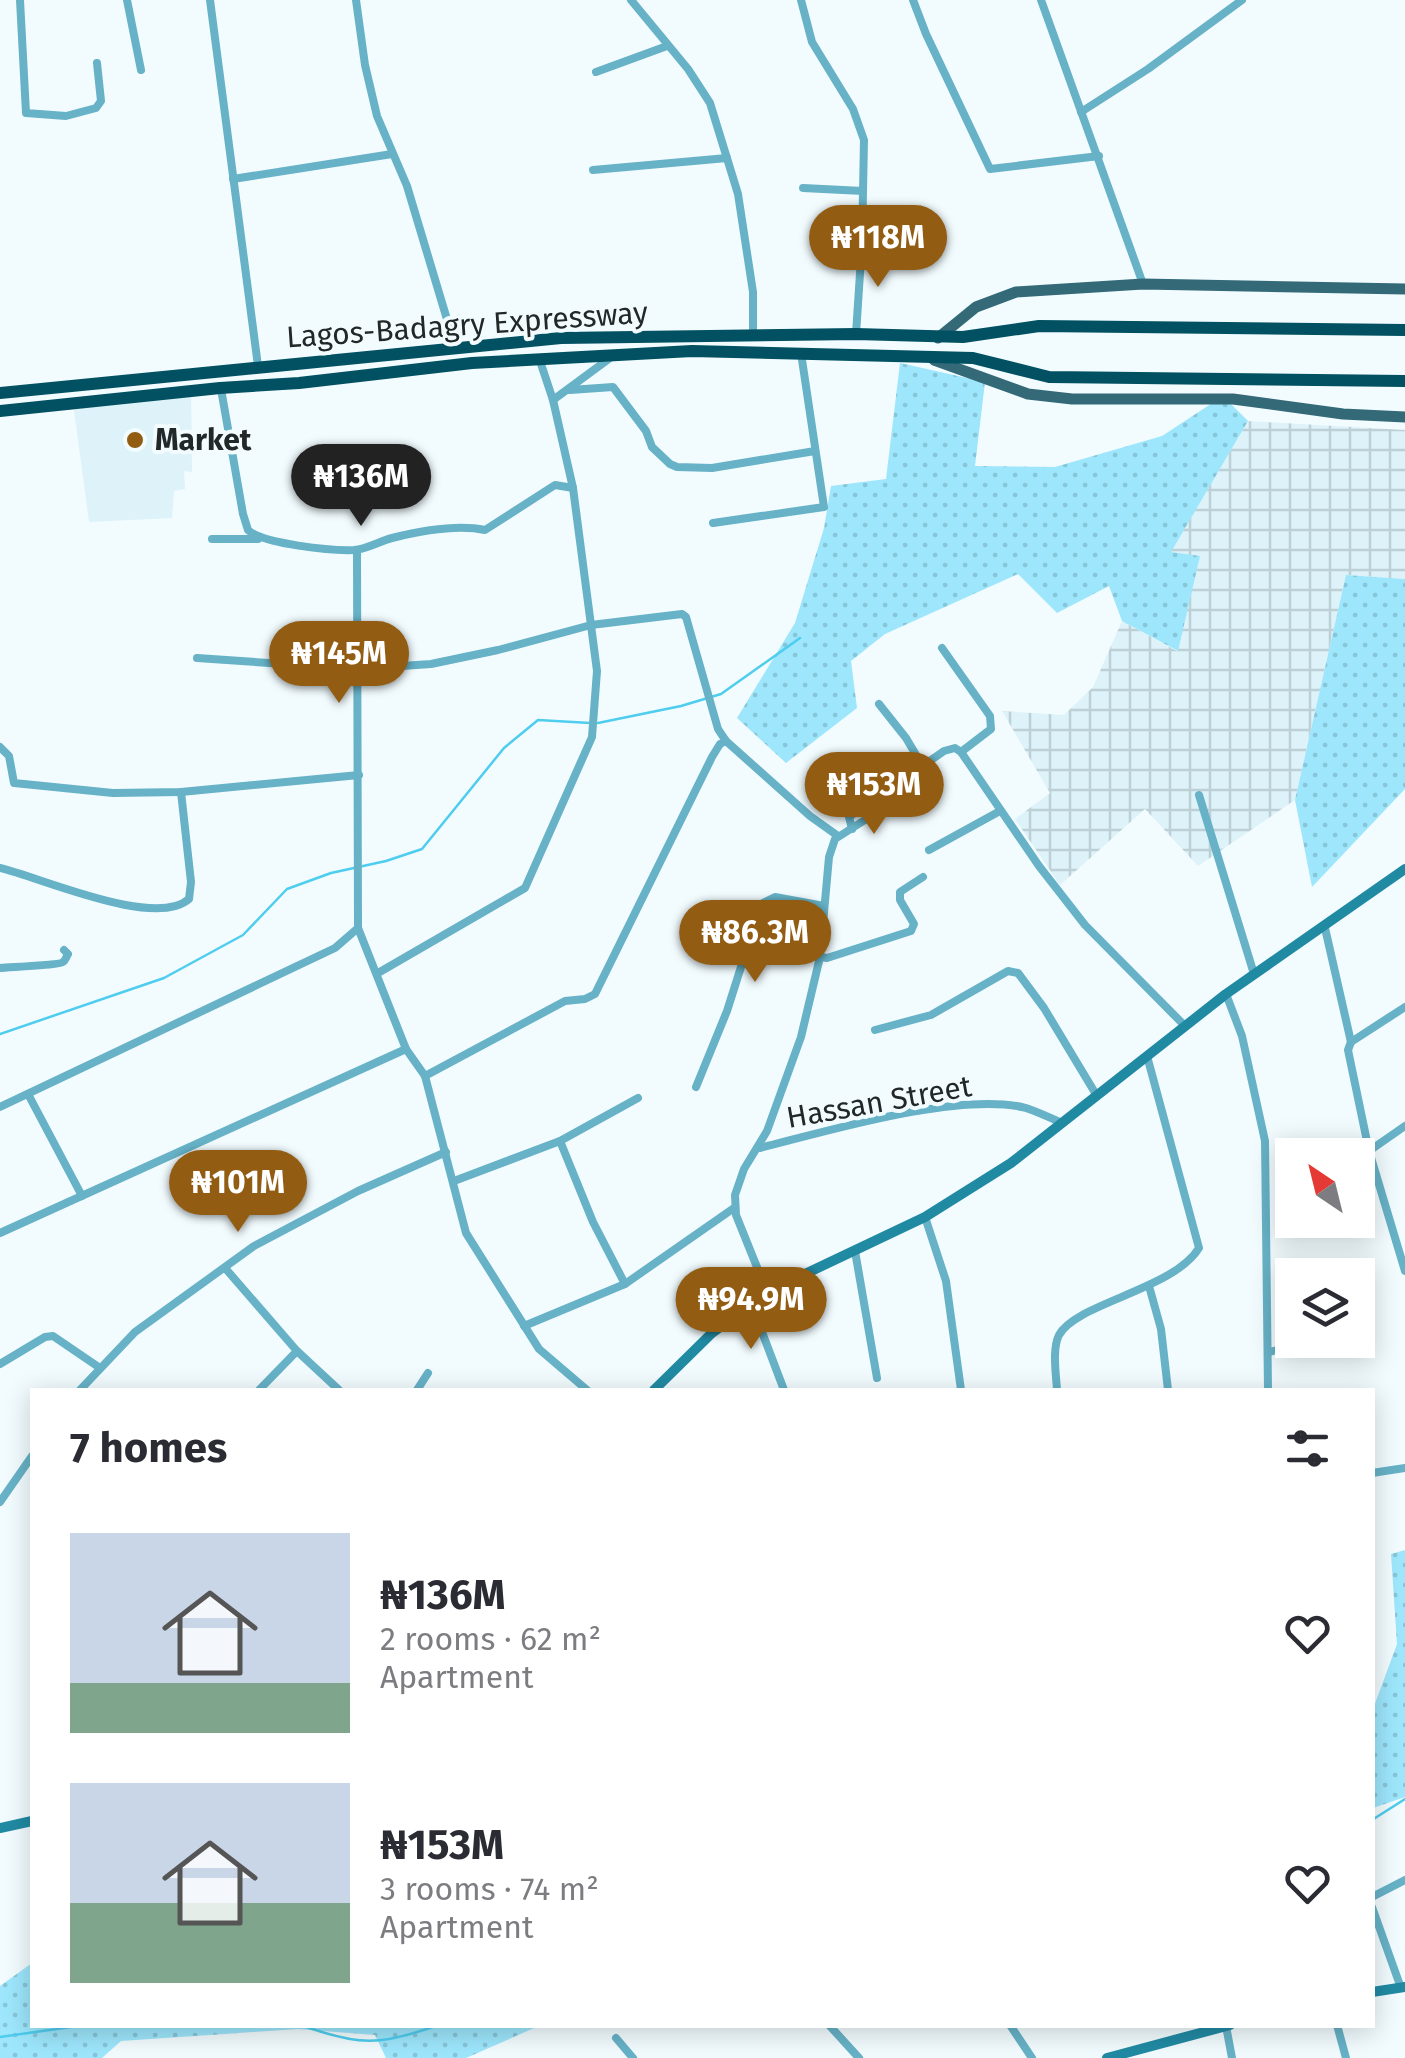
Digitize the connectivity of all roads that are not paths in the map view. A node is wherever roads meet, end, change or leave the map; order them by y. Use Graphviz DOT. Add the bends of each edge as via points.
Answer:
graph roads {
  1 [pos="20,0"];
  2 [pos="127,0"];
  3 [pos="210,0"];
  4 [pos="356,0"];
  5 [pos="631,0"];
  6 [pos="801,0"];
  7 [pos="913,0"];
  8 [pos="1041,0"];
  9 [pos="1242,0"];
  10 [pos="667,46"];
  11 [pos="97,63"];
  12 [pos="141,70"];
  13 [pos="596,72"];
  14 [pos="1081,112"];
  15 [pos="392,154"];
  16 [pos="1098,156"];
  17 [pos="727,158"];
  18 [pos="594,170"];
  19 [pos="233,179"];
  20 [pos="803,188"];
  21 [pos="863,191"];
  22 [pos="862,243"];
  23 [pos="904,244"];
  24 [pos="1405,280"];
  25 [pos="1143,284"];
  26 [pos="1405,289"];
  27 [pos="1405,330"];
  28 [pos="753,334"];
  29 [pos="856,334"];
  30 [pos="938,338"];
  31 [pos="455,346"];
  32 [pos="800,353"];
  33 [pos="614,354"];
  34 [pos="920,355"];
  35 [pos="540,361"];
  36 [pos="294,363"];
  37 [pos="258,366"];
  38 [pos="1405,381"];
  39 [pos="300,383"];
  40 [pos="220,388"];
  41 [pos="570,390"];
  42 [pos="0,393"];
  43 [pos="553,400"];
  44 [pos="0,410"];
  45 [pos="1405,418"];
  46 [pos="814,452"];
  47 [pos="574,488"];
  48 [pos="713,523"];
  49 [pos="212,539"];
  50 [pos="263,539"];
  51 [pos="357,550"];
  52 [pos="591,625"];
  53 [pos="942,648"];
  54 [pos="197,658"];
  55 [pos="358,669"];
  56 [pos="879,704"];
  57 [pos="726,742"];
  58 [pos="0,747"];
  59 [pos="961,752"];
  60 [pos="922,765"];
  61 [pos="359,775"];
  62 [pos="181,792"];
  63 [pos="1198,795"];
  64 [pos="890,804"];
  65 [pos="1000,811"];
  66 [pos="852,829"];
  67 [pos="838,836"];
  68 [pos="929,850"];
  69 [pos="0,868"];
  70 [pos="1405,869"];
  71 [pos="923,877"];
  72 [pos="824,906"];
  73 [pos="358,928"];
  74 [pos="1324,928"];
  75 [pos="64,950"];
  76 [pos="820,957"];
  77 [pos="0,968"];
  78 [pos="378,973"];
  79 [pos="1254,974"];
  80 [pos="1226,994"];
  81 [pos="1405,1007"];
  82 [pos="1185,1026"];
  83 [pos="874,1030"];
  84 [pos="1351,1042"];
  85 [pos="406,1049"];
  86 [pos="1147,1056"];
  87 [pos="425,1076"];
  88 [pos="696,1087"];
  89 [pos="28,1094"];
  90 [pos="1096,1096"];
  91 [pos="638,1098"];
  92 [pos="0,1107"];
  93 [pos="1063,1124"];
  94 [pos="1405,1126"];
  95 [pos="1365,1138"];
  96 [pos="560,1141"];
  97 [pos="1375,1146"];
  98 [pos="760,1148"];
  99 [pos="446,1152"];
  100 [pos="1375,1171"];
  101 [pos="454,1180"];
  102 [pos="82,1196"];
  103 [pos="734,1208"];
  104 [pos="925,1217"];
  105 [pos="0,1233"];
  106 [pos="1402,1250"];
  107 [pos="855,1252"];
  108 [pos="224,1268"];
  109 [pos="1405,1271"];
  110 [pos="625,1284"];
  111 [pos="1150,1286"];
  112 [pos="767,1292"];
  113 [pos="751,1303"];
  114 [pos="524,1326"];
  115 [pos="297,1351"];
  116 [pos="1275,1351"];
  117 [pos="1269,1352"];
  118 [pos="0,1364"];
  119 [pos="100,1368"];
  120 [pos="428,1373"];
  121 [pos="877,1378"];
  122 [pos="82,1388"];
  123 [pos="262,1388"];
  124 [pos="337,1388"];
  125 [pos="418,1388"];
  126 [pos="585,1388"];
  127 [pos="656,1388"];
  128 [pos="783,1388"];
  129 [pos="961,1388"];
  130 [pos="1057,1388"];
  131 [pos="1168,1388"];
  132 [pos="1268,1388"];
  133 [pos="30,1459"];
  134 [pos="1405,1468"];
  135 [pos="1375,1473"];
  136 [pos="0,1502"];
  137 [pos="30,1822"];
  138 [pos="0,1828"];
  139 [pos="1405,1880"];
  140 [pos="1375,1895"];
  141 [pos="1375,1915"];
  142 [pos="1403,1988"];
  143 [pos="1375,1992"];
  144 [pos="832,2028"];
  145 [pos="1012,2028"];
  146 [pos="1220,2028"];
  147 [pos="1228,2028"];
  148 [pos="1338,2028"];
  149 [pos="616,2038"];
  150 [pos="632,2058"];
  151 [pos="859,2058"];
  152 [pos="1032,2058"];
  153 [pos="1107,2058"];
  154 [pos="1232,2058"];
  155 [pos="1346,2058"];
  1 -- 11 [label="street" via="26,113 66,116 96,108"];
  2 -- 12 [label="street"];
  3 -- 19 [label="street"];
  4 -- 15 [label="street" via="373,99"];
  5 -- 10 [label="street"];
  6 -- 21 [label="street" via="812,42 854,109 864,140"];
  7 -- 16 [label="street" via="990,169"];
  8 -- 14 [label="street"];
  9 -- 14 [label="street"];
  10 -- 13 [label="street"];
  10 -- 17 [label="street" via="710,102"];
  14 -- 16 [label="street"];
  15 -- 19 [label="street"];
  15 -- 31 [label="street"];
  16 -- 25 [label="street"];
  17 -- 18 [label="street"];
  17 -- 28 [label="street" via="753,292"];
  19 -- 37 [label="street"];
  20 -- 21 [label="street"];
  21 -- 22 [label="street"];
  22 -- 23 [label="street"];
  22 -- 29 [label="street"];
  24 -- 26 [label="street"];
  25 -- 26 [label="main road"];
  25 -- 30 [label="main road" via="1016,292 976,307"];
  27 -- 30 [label="highway, Lagos-Badagry Expressway" via="1038,326"];
  28 -- 29 [label="highway, Lagos-Badagry Expressway"];
  28 -- 31 [label="highway, Lagos-Badagry Expressway"];
  29 -- 30 [label="highway, Lagos-Badagry Expressway"];
  31 -- 36 [label="highway, Lagos-Badagry Expressway"];
  32 -- 33 [label="highway, Lagos-Badagry Expressway"];
  32 -- 34 [label="highway, Lagos-Badagry Expressway"];
  32 -- 46 [label="street"];
  33 -- 35 [label="highway, Lagos-Badagry Expressway"];
  33 -- 41 [label="street"];
  34 -- 38 [label="highway, Lagos-Badagry Expressway" via="973,358 1049,377"];
  34 -- 45 [label="main road, Lagos-Badagry Expressway" via="1028,394 1234,399"];
  35 -- 39 [label="highway, Lagos-Badagry Expressway"];
  35 -- 43 [label="street"];
  36 -- 37 [label="highway, Lagos-Badagry Expressway"];
  36 -- 39 [label="highway"];
  37 -- 42 [label="highway, Lagos-Badagry Expressway"];
  39 -- 40 [label="highway, Lagos-Badagry Expressway"];
  40 -- 44 [label="highway, Lagos-Badagry Expressway"];
  40 -- 50 [label="street" via="248,530"];
  41 -- 43 [label="street"];
  41 -- 46 [label="street" via="613,387 652,447 677,467"];
  43 -- 47 [label="street"];
  46 -- 48 [label="street" via="824,507"];
  47 -- 51 [label="street" via="555,485 489,529 463,526"];
  47 -- 52 [label="street"];
  49 -- 50 [label="street"];
  50 -- 51 [label="street"];
  51 -- 55 [label="street"];
  52 -- 55 [label="street" via="431,664"];
  52 -- 57 [label="street" via="686,617"];
  52 -- 78 [label="street" via="594,725 526,888"];
  53 -- 59 [label="street" via="993,724"];
  54 -- 55 [label="street"];
  55 -- 61 [label="street"];
  56 -- 60 [label="street"];
  57 -- 67 [label="street"];
  57 -- 87 [label="street" via="712,757 595,994 565,1001"];
  58 -- 62 [label="street" via="10,756 14,783"];
  59 -- 60 [label="street" via="950,749"];
  59 -- 65 [label="street"];
  60 -- 66 [label="street" via="849,818"];
  61 -- 62 [label="street"];
  61 -- 73 [label="street"];
  62 -- 69 [label="street" via="192,882 182,905 135,908"];
  63 -- 79 [label="street"];
  64 -- 66 [label="street"];
  65 -- 68 [label="street"];
  65 -- 82 [label="street" via="1086,926"];
  66 -- 67 [label="street"];
  67 -- 72 [label="street"];
  70 -- 74 [label="street"];
  71 -- 76 [label="street" via="900,892 911,931"];
  72 -- 76 [label="street"];
  72 -- 88 [label="street" via="775,897 761,904"];
  73 -- 78 [label="street"];
  73 -- 89 [label="street" via="334,948"];
  74 -- 79 [label="street"];
  74 -- 84 [label="street"];
  75 -- 77 [label="street" via="60,964"];
  76 -- 98 [label="street" via="801,1037"];
  78 -- 85 [label="street"];
  79 -- 80 [label="street"];
  80 -- 82 [label="street"];
  80 -- 117 [label="street" via="1266,1141"];
  81 -- 84 [label="street"];
  82 -- 86 [label="street"];
  83 -- 90 [label="street" via="931,1015 1008,971 1018,973"];
  84 -- 95 [label="street"];
  85 -- 87 [label="street"];
  85 -- 102 [label="street"];
  86 -- 90 [label="street"];
  86 -- 111 [label="street" via="1199,1248"];
  87 -- 99 [label="street"];
  89 -- 92 [label="street"];
  89 -- 102 [label="street"];
  90 -- 93 [label="street"];
  91 -- 96 [label="street"];
  93 -- 98 [label="street, Hassan Street" via="1026,1108 966,1105"];
  93 -- 104 [label="street"];
  94 -- 97 [label="street"];
  96 -- 101 [label="street"];
  96 -- 110 [label="street"];
  98 -- 103 [label="street" via="740,1177"];
  99 -- 101 [label="street"];
  99 -- 108 [label="street" via="281,1230"];
  100 -- 106 [label="street"];
  101 -- 114 [label="street" via="466,1234"];
  102 -- 105 [label="street"];
  103 -- 110 [label="street"];
  103 -- 112 [label="street"];
  104 -- 107 [label="street"];
  104 -- 129 [label="street" via="946,1280"];
  106 -- 109 [label="street"];
  107 -- 112 [label="street"];
  107 -- 121 [label="street"];
  108 -- 115 [label="street"];
  108 -- 119 [label="street" via="135,1332"];
  110 -- 114 [label="street"];
  111 -- 130 [label="street" via="1063,1330 1056,1343"];
  111 -- 131 [label="street"];
  112 -- 113 [label="street"];
  113 -- 127 [label="street"];
  113 -- 128 [label="street"];
  114 -- 126 [label="street" via="538,1349"];
  115 -- 123 [label="street"];
  115 -- 124 [label="street"];
  116 -- 117 [label="street"];
  117 -- 132 [label="street"];
  118 -- 119 [label="street" via="52,1336"];
  119 -- 122 [label="street"];
  120 -- 125 [label="street"];
  133 -- 136 [label="street"];
  134 -- 135 [label="street"];
  137 -- 138 [label="street"];
  139 -- 140 [label="street"];
  141 -- 142 [label="street"];
  142 -- 143 [label="street"];
  144 -- 151 [label="street"];
  145 -- 152 [label="street"];
  146 -- 153 [label="street"];
  147 -- 154 [label="street"];
  148 -- 155 [label="street"];
  149 -- 150 [label="street"];
}
